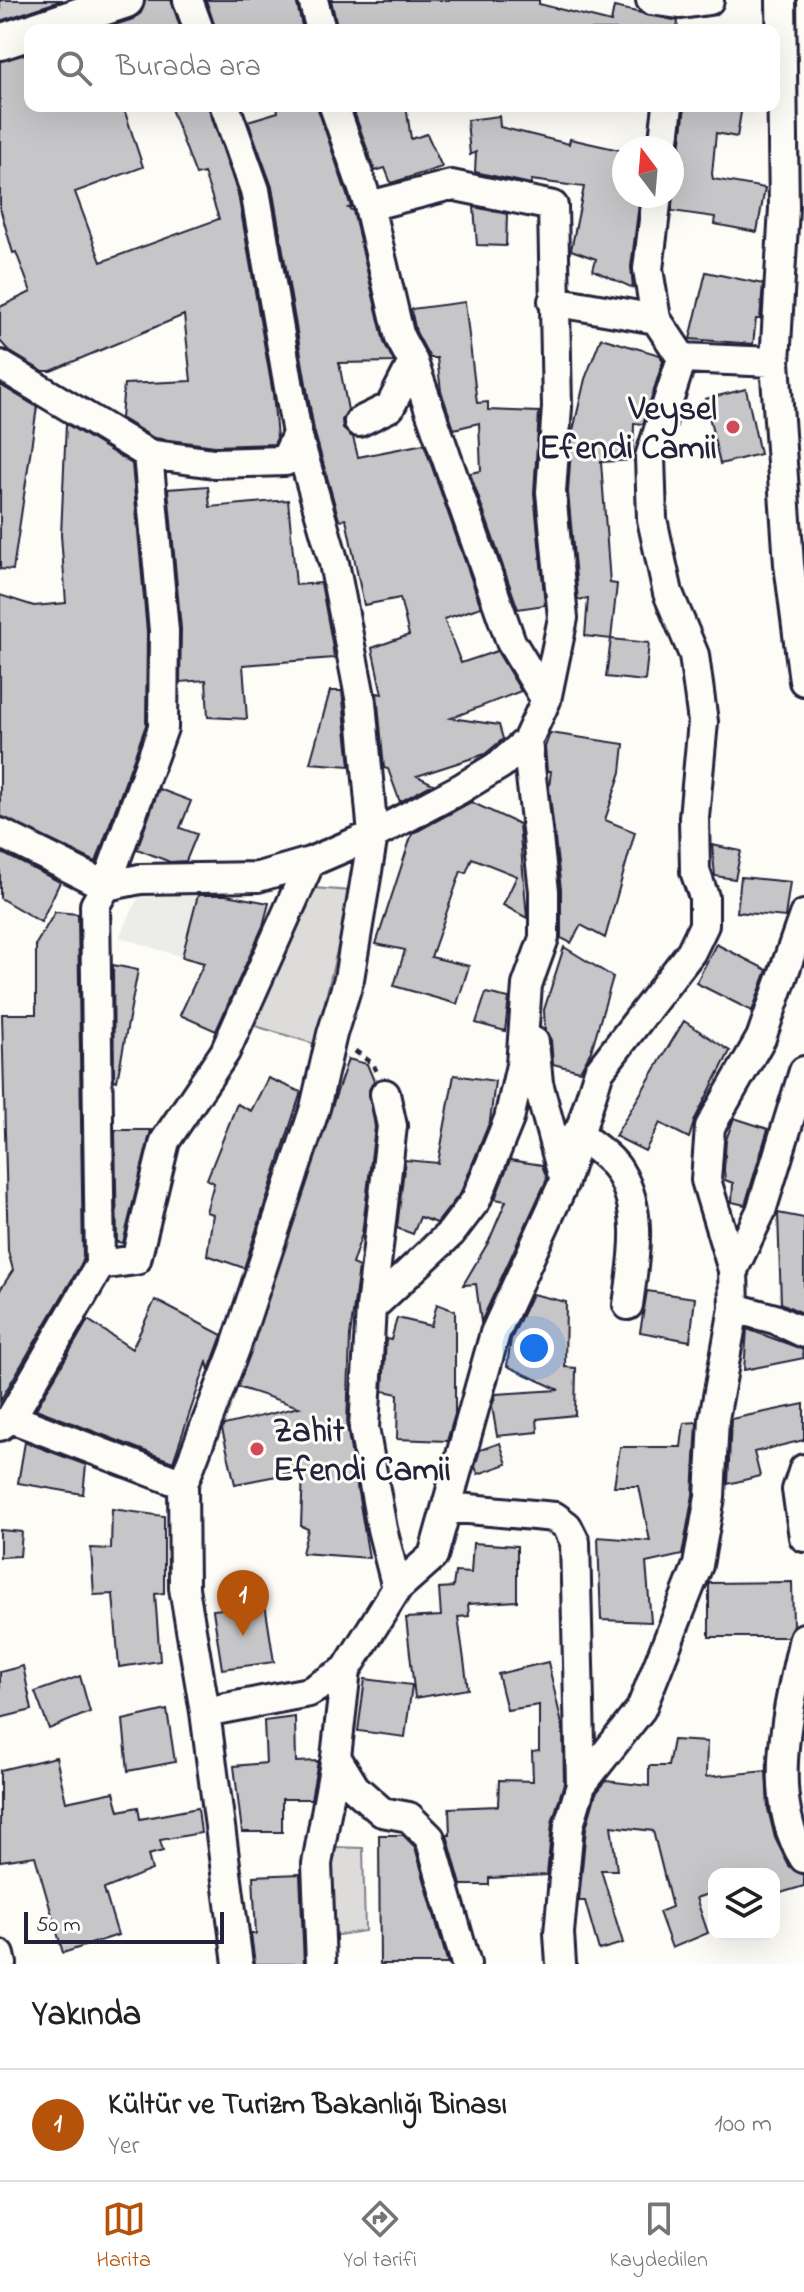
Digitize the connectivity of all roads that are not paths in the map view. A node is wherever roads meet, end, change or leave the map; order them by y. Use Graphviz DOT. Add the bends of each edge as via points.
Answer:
graph roads {
  1 [pos="126,0"];
  2 [pos="188,0"];
  3 [pos="313,0"];
  4 [pos="651,0"];
  5 [pos="781,0"];
  6 [pos="689,11"];
  7 [pos="54,24"];
  8 [pos="197,24"];
  9 [pos="319,24"];
  10 [pos="24,34"];
  11 [pos="0,42"];
  12 [pos="227,112"];
  13 [pos="336,112"];
  14 [pos="667,112"];
  15 [pos="664,136"];
  16 [pos="369,206"];
  17 [pos="656,208"];
  18 [pos="553,301"];
  19 [pos="656,319"];
  20 [pos="682,358"];
  21 [pos="413,362"];
  22 [pos="775,362"];
  23 [pos="0,365"];
  24 [pos="359,422"];
  25 [pos="297,434"];
  26 [pos="148,454"];
  27 [pos="795,481"];
  28 [pos="804,681"];
  29 [pos="546,700"];
  30 [pos="527,741"];
  31 [pos="0,833"];
  32 [pos="373,835"];
  33 [pos="310,862"];
  34 [pos="106,886"];
  35 [pos="804,915"];
  36 [pos="527,985"];
  37 [pos="804,1071"];
  38 [pos="385,1094"];
  39 [pos="577,1133"];
  40 [pos="564,1182"];
  41 [pos="100,1265"];
  42 [pos="733,1270"];
  43 [pos="628,1305"];
  44 [pos="371,1308"];
  45 [pos="734,1308"];
  46 [pos="804,1333"];
  47 [pos="6,1422"];
  48 [pos="804,1469"];
  49 [pos="183,1484"];
  50 [pos="447,1507"];
  51 [pos="804,1537"];
  52 [pos="397,1588"];
  53 [pos="804,1638"];
  54 [pos="346,1670"];
  55 [pos="205,1712"];
  56 [pos="336,1757"];
  57 [pos="581,1785"];
  58 [pos="804,1858"];
  59 [pos="0,1955"];
  60 [pos="2,1964"];
  61 [pos="238,1964"];
  62 [pos="321,1964"];
  63 [pos="466,1964"];
  64 [pos="561,1964"];
  1 -- 7 [label="main road"];
  2 -- 8 [label="street"];
  3 -- 9 [label="street"];
  4 -- 6 [label="street"];
  5 -- 22 [label="street" via="784,208"];
  10 -- 11 [label="main road"];
  12 -- 25 [label="street" via="255,190"];
  13 -- 16 [label="street"];
  14 -- 15 [label="street"];
  16 -- 18 [label="street" via="451,185 553,206"];
  16 -- 21 [label="street" via="400,338"];
  17 -- 19 [label="street" via="648,269"];
  18 -- 19 [label="street"];
  18 -- 29 [label="street" via="557,407 551,492 563,618"];
  19 -- 20 [label="street"];
  20 -- 22 [label="street"];
  20 -- 39 [label="street" via="650,457 652,519 668,593 694,655 703,722 694,817 704,925 691,952 599,1071"];
  21 -- 24 [label="street" via="390,407"];
  21 -- 29 [label="street" via="511,642"];
  22 -- 27 [label="street"];
  23 -- 26 [label="street"];
  25 -- 26 [label="street" via="285,461 214,463"];
  25 -- 32 [label="street" via="334,563 361,702"];
  26 -- 34 [label="street" via="164,631 163,728"];
  27 -- 28 [label="street" via="789,564"];
  29 -- 30 [label="street"];
  30 -- 32 [label="street" via="481,777"];
  30 -- 36 [label="street" via="544,891 544,938"];
  31 -- 34 [label="street"];
  32 -- 33 [label="street"];
  32 -- 49 [label="street" via="349,979 315,1108 235,1349"];
  33 -- 34 [label="street" via="258,877 140,879"];
  33 -- 41 [label="street" via="225,1052 165,1141 136,1260"];
  34 -- 41 [label="street" via="95,905"];
  35 -- 42 [label="street" via="761,1038 710,1127 706,1180"];
  36 -- 40 [label="street" via="538,1083"];
  36 -- 44 [label="street" via="521,1065 509,1119 476,1200 451,1233"];
  37 -- 42 [label="street" via="761,1211"];
  38 -- 44 [label="street" via="392,1126"];
  39 -- 40 [label="street"];
  39 -- 43 [label="street" via="618,1169 633,1204 635,1249"];
  40 -- 50 [label="street" via="495,1333"];
  41 -- 47 [label="street"];
  42 -- 45 [label="street"];
  44 -- 52 [label="street" via="364,1428"];
  45 -- 46 [label="street"];
  45 -- 57 [label="street" via="714,1419 710,1497 698,1565 641,1709"];
  47 -- 49 [label="street"];
  48 -- 51 [label="street" via="797,1490"];
  49 -- 55 [label="street" via="184,1588"];
  50 -- 52 [label="street" via="433,1556"];
  50 -- 57 [label="street" via="555,1517 575,1542"];
  52 -- 54 [label="street"];
  53 -- 58 [label="street" via="784,1735 782,1776"];
  54 -- 55 [label="street" via="309,1692"];
  54 -- 56 [label="street"];
  55 -- 61 [label="street"];
  56 -- 62 [label="street" via="317,1864"];
  56 -- 63 [label="street" via="355,1788 382,1812 409,1817 430,1838"];
  57 -- 64 [label="street" via="569,1825"];
  59 -- 60 [label="street"];
}
